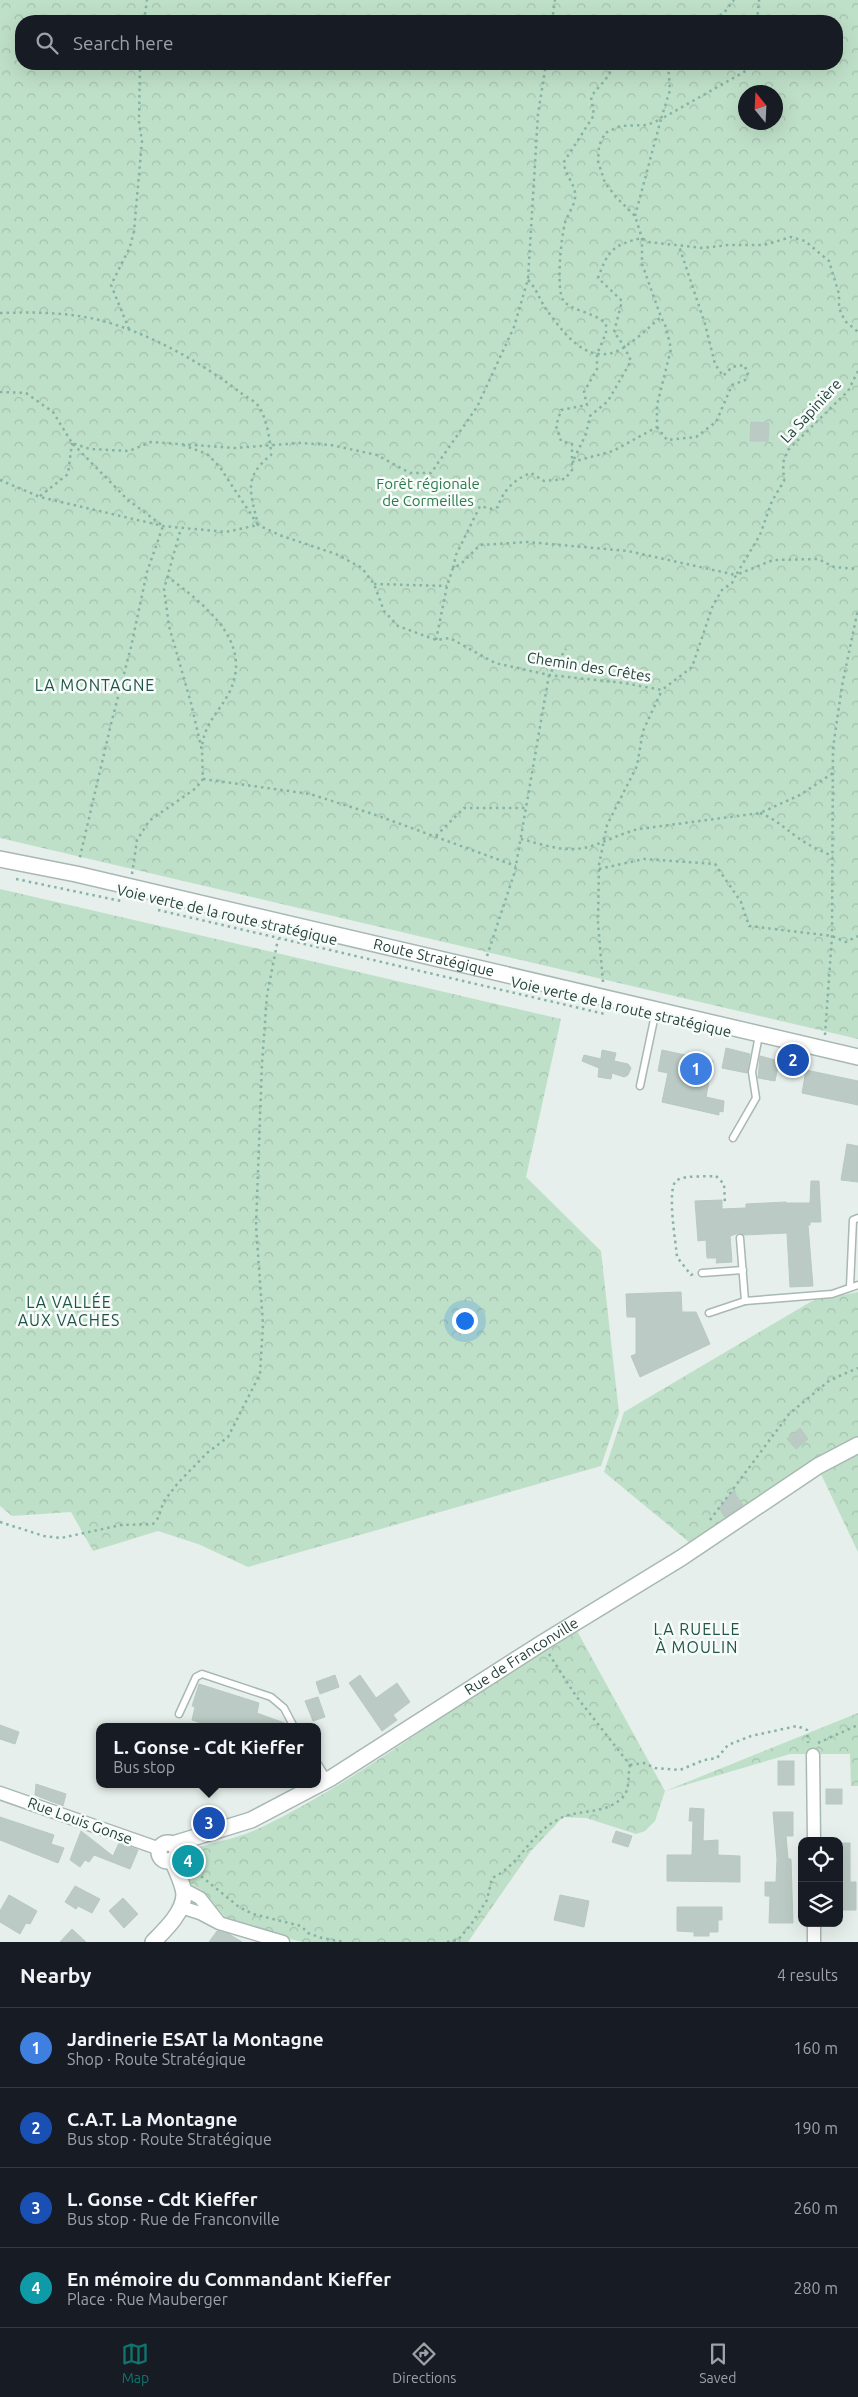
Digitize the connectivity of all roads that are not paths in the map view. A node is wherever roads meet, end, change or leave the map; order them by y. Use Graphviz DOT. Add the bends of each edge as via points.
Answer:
graph roads {
  1 [pos="3,859"];
  2 [pos="656,1010"];
  3 [pos="759,1034"];
  4 [pos="858,1057"];
  5 [pos="640,1086"];
  6 [pos="733,1138"];
  7 [pos="858,1218"];
  8 [pos="740,1238"];
  9 [pos="743,1270"];
  10 [pos="702,1273"];
  11 [pos="858,1285"];
  12 [pos="850,1287"];
  13 [pos="745,1301"];
  14 [pos="709,1313"];
  15 [pos="858,1445"];
  16 [pos="179,1714"];
  17 [pos="292,1723"];
  18 [pos="813,1755"];
  19 [pos="321,1769"];
  20 [pos="328,1780"];
  21 [pos="321,1784"];
  22 [pos="313,1788"];
  23 [pos="0,1793"];
  24 [pos="814,1837"];
  25 [pos="170,1851"];
  26 [pos="183,1889"];
  27 [pos="181,1907"];
  28 [pos="219,1923"];
  29 [pos="814,1927"];
  30 [pos="153,1942"];
  31 [pos="283,1942"];
  32 [pos="814,1942"];
  1 -- 2 [label="street, Route Stratégique"];
  2 -- 3 [label="street, Route Stratégique"];
  2 -- 5 [label="lane"];
  3 -- 4 [label="street, Route Stratégique"];
  3 -- 6 [label="lane" via="752,1072 756,1098"];
  7 -- 12 [label="lane" via="854,1220"];
  8 -- 9 [label="lane"];
  9 -- 10 [label="lane"];
  9 -- 13 [label="lane"];
  11 -- 12 [label="lane"];
  12 -- 13 [label="lane" via="832,1294"];
  13 -- 14 [label="lane"];
  15 -- 20 [label="street, Rue de Franconville" via="818,1466"];
  16 -- 17 [label="lane" via="196,1677 202,1674 271,1697 284,1708"];
  18 -- 24 [label="street"];
  19 -- 20 [label="lane"];
  20 -- 21 [label="street, Rue de Franconville"];
  22 -- 25 [label="street, Rue de Franconville" via="251,1820 193,1839"];
  23 -- 25 [label="street, Rue Louis Gonse"];
  25 -- 26 [label="street"];
  26 -- 27 [label="street"];
  26 -- 28 [label="street" via="200,1898"];
  27 -- 28 [label="street"];
  27 -- 30 [label="street"];
  28 -- 31 [label="street"];
  29 -- 32 [label="street"];
}
